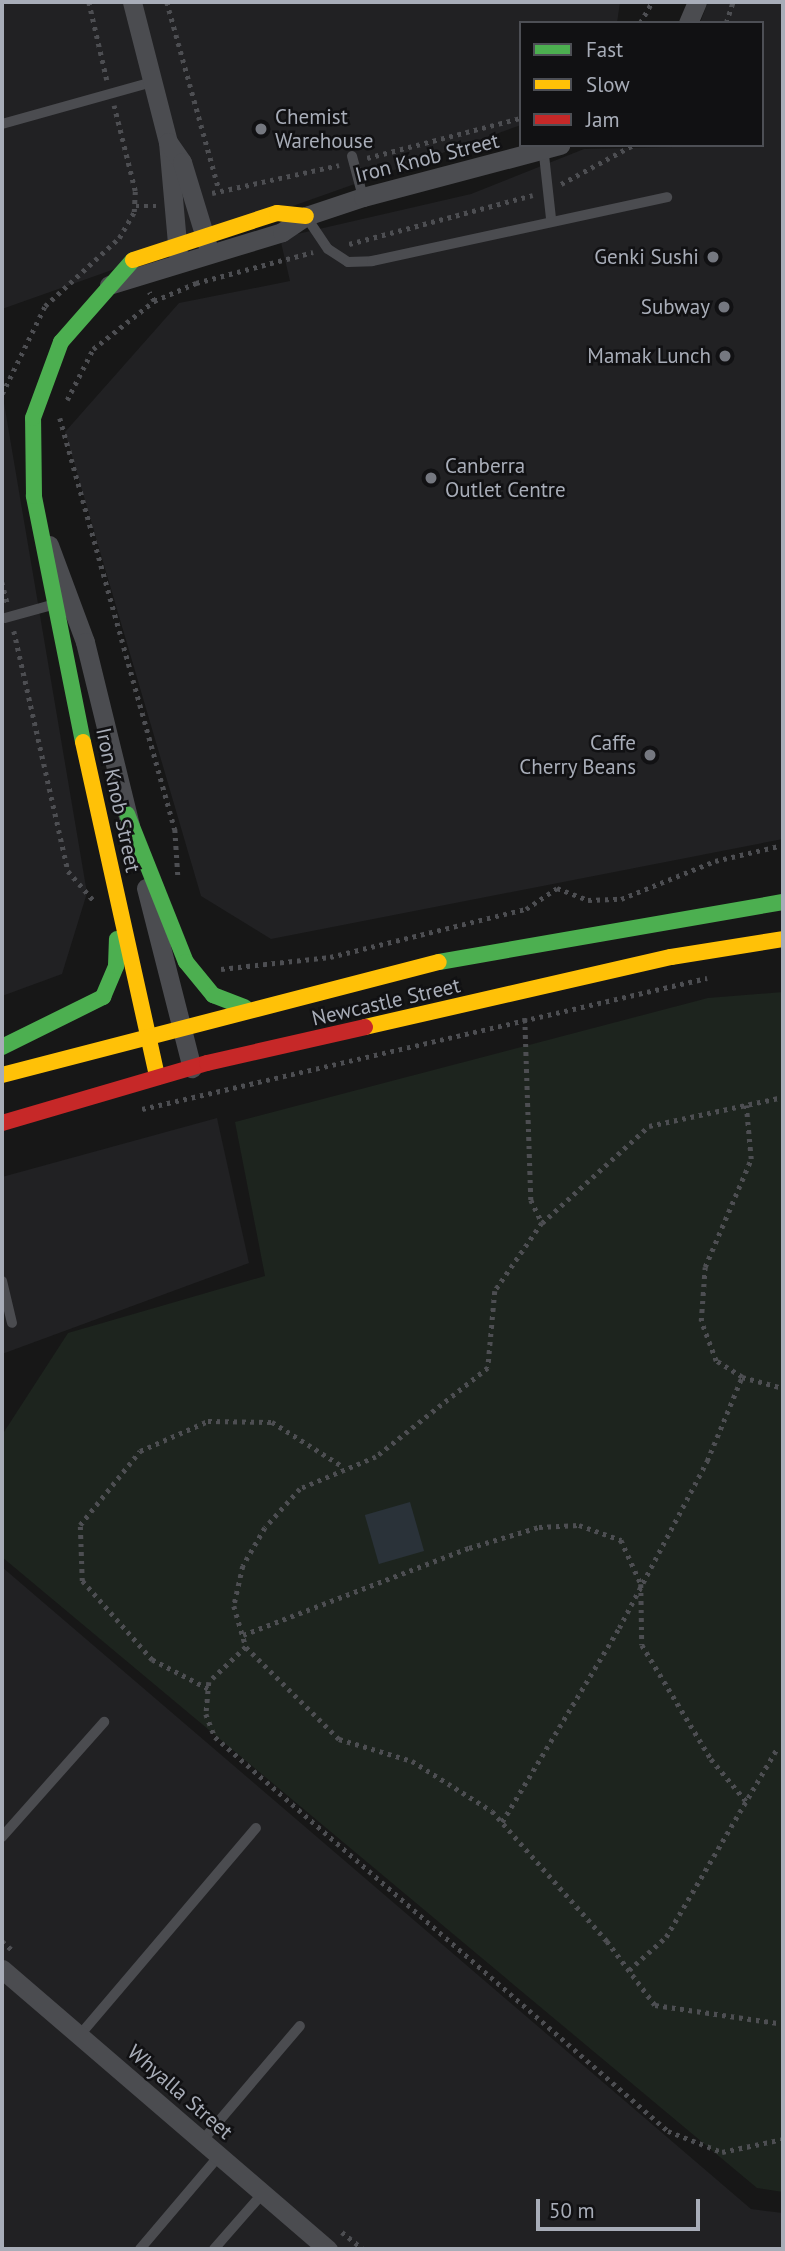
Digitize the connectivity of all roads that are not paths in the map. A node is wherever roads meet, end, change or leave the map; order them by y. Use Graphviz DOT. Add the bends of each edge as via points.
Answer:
graph roads {
  1 [pos="132,2"];
  2 [pos="697,2"];
  3 [pos="689,21"];
  4 [pos="152,82"];
  5 [pos="2,124"];
  6 [pos="168,142"];
  7 [pos="549,147"];
  8 [pos="352,159"];
  9 [pos="363,197"];
  10 [pos="667,197"];
  11 [pos="306,216"];
  12 [pos="551,218"];
  13 [pos="204,232"];
  14 [pos="173,240"];
  15 [pos="209,252"];
  16 [pos="180,261"];
  17 [pos="137,268"];
  18 [pos="109,285"];
  19 [pos="42,532"];
  20 [pos="62,603"];
  21 [pos="8,617"];
  22 [pos="127,814"];
  23 [pos="113,884"];
  24 [pos="783,902"];
  25 [pos="783,939"];
  26 [pos="245,1007"];
  27 [pos="180,1025"];
  28 [pos="145,1034"];
  29 [pos="2,1047"];
  30 [pos="192,1068"];
  31 [pos="2,1075"];
  32 [pos="157,1077"];
  33 [pos="2,1123"];
  34 [pos="2,1281"];
  35 [pos="12,1323"];
  36 [pos="104,1722"];
  37 [pos="257,1828"];
  38 [pos="2,1838"];
  39 [pos="2,1969"];
  40 [pos="300,2026"];
  41 [pos="79,2036"];
  42 [pos="202,2141"];
  43 [pos="219,2156"];
  44 [pos="263,2193"];
  45 [pos="140,2249"];
  46 [pos="214,2249"];
  47 [pos="328,2249"];
  1 -- 4 [label="street"];
  2 -- 3 [label="street"];
  4 -- 5 [label="lane"];
  4 -- 6 [label="street"];
  6 -- 13 [label="street"];
  6 -- 14 [label="street"];
  7 -- 9 [label="street, Iron Knob Street"];
  7 -- 12 [label="lane"];
  8 -- 9 [label="lane"];
  9 -- 11 [label="street, Iron Knob Street"];
  10 -- 12 [label="lane"];
  11 -- 12 [label="lane" via="328,249 348,262 372,261"];
  11 -- 13 [label="main road, Iron Knob Street" via="277,213"];
  11 -- 15 [label="street, Iron Knob Street" via="282,232"];
  13 -- 14 [label="main road, Iron Knob Street"];
  13 -- 15 [label="street"];
  14 -- 16 [label="street"];
  14 -- 17 [label="main road, Iron Knob Street"];
  15 -- 16 [label="street, Iron Knob Street"];
  16 -- 17 [label="street, Iron Knob Street"];
  17 -- 18 [label="street, Iron Knob Street"];
  18 -- 19 [label="main road, Iron Knob Street" via="61,342 33,418 29,456"];
  19 -- 20 [label="street, Iron Knob Street"];
  20 -- 21 [label="lane"];
  20 -- 22 [label="street, Iron Knob Street"];
  20 -- 23 [label="main road, Iron Knob Street"];
  22 -- 26 [label="main road" via="186,962 212,995"];
  22 -- 27 [label="street, Iron Knob Street"];
  23 -- 28 [label="main road, Iron Knob Street"];
  23 -- 29 [label="main road" via="116,966 103,997"];
  24 -- 26 [label="main road, Newcastle Street" via="495,947"];
  25 -- 30 [label="main road, Newcastle Street" via="671,957"];
  26 -- 27 [label="main road, Newcastle Street"];
  27 -- 28 [label="main road, Newcastle Street"];
  27 -- 30 [label="street, Iron Knob Street"];
  28 -- 31 [label="main road, Newcastle Street"];
  28 -- 32 [label="main road, Iron Knob Street"];
  30 -- 32 [label="main road, Newcastle Street"];
  32 -- 33 [label="main road, Newcastle Street"];
  34 -- 35 [label="lane"];
  36 -- 38 [label="lane"];
  37 -- 41 [label="lane"];
  39 -- 41 [label="street, Whyalla Street"];
  40 -- 42 [label="lane"];
  41 -- 42 [label="street, Whyalla Street"];
  42 -- 43 [label="street, Whyalla Street"];
  43 -- 44 [label="street, Whyalla Street"];
  43 -- 45 [label="lane"];
  44 -- 46 [label="lane"];
  44 -- 47 [label="street, Whyalla Street"];
}
